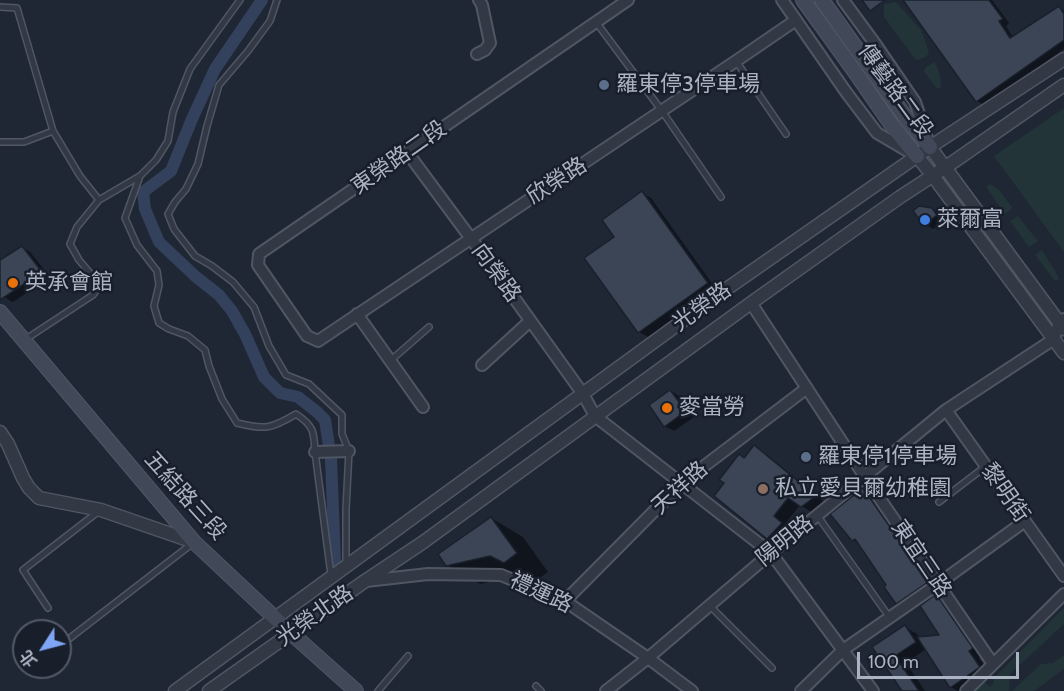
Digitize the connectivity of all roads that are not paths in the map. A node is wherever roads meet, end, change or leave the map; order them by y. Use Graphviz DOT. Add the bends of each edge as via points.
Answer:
graph roads {
  1 [pos="240,0"];
  2 [pos="277,0"];
  3 [pos="479,0"];
  4 [pos="628,0"];
  5 [pos="782,0"];
  6 [pos="803,0"];
  7 [pos="822,0"];
  8 [pos="843,0"];
  9 [pos="0,7"];
  10 [pos="796,20"];
  11 [pos="596,22"];
  12 [pos="477,54"];
  13 [pos="1064,59"];
  14 [pos="736,61"];
  15 [pos="1064,85"];
  16 [pos="662,111"];
  17 [pos="53,131"];
  18 [pos="786,134"];
  19 [pos="0,142"];
  20 [pos="930,147"];
  21 [pos="407,152"];
  22 [pos="916,156"];
  23 [pos="946,167"];
  24 [pos="140,176"];
  25 [pos="933,176"];
  26 [pos="721,198"];
  27 [pos="99,200"];
  28 [pos="471,238"];
  29 [pos="751,303"];
  30 [pos="0,312"];
  31 [pos="357,314"];
  32 [pos="530,321"];
  33 [pos="1062,323"];
  34 [pos="429,327"];
  35 [pos="1054,339"];
  36 [pos="24,340"];
  37 [pos="318,341"];
  38 [pos="1064,354"];
  39 [pos="390,361"];
  40 [pos="482,365"];
  41 [pos="807,388"];
  42 [pos="583,394"];
  43 [pos="423,407"];
  44 [pos="946,410"];
  45 [pos="595,416"];
  46 [pos="0,432"];
  47 [pos="350,451"];
  48 [pos="315,452"];
  49 [pos="986,466"];
  50 [pos="864,477"];
  51 [pos="681,483"];
  52 [pos="939,502"];
  53 [pos="100,510"];
  54 [pos="817,515"];
  55 [pos="1025,521"];
  56 [pos="194,542"];
  57 [pos="422,543"];
  58 [pos="771,553"];
  59 [pos="346,565"];
  60 [pos="332,576"];
  61 [pos="1064,576"];
  62 [pos="365,581"];
  63 [pos="938,584"];
  64 [pos="1064,594"];
  65 [pos="565,601"];
  66 [pos="709,605"];
  67 [pos="48,608"];
  68 [pos="276,618"];
  69 [pos="890,618"];
  70 [pos="291,633"];
  71 [pos="72,636"];
  72 [pos="843,650"];
  73 [pos="408,656"];
  74 [pos="648,658"];
  75 [pos="993,664"];
  76 [pos="772,668"];
  77 [pos="175,691"];
  78 [pos="209,691"];
  79 [pos="356,691"];
  80 [pos="378,691"];
  81 [pos="606,691"];
  82 [pos="692,691"];
  83 [pos="801,691"];
  84 [pos="873,691"];
  85 [pos="966,691"];
  1 -- 24 [label="lane" via="190,69 173,112 168,141"];
  2 -- 47 [label="lane" via="270,21 219,85 198,164 168,214 174,229 195,256 233,282 254,308 286,375 309,384 342,415 342,434"];
  3 -- 12 [label="street" via="490,43"];
  4 -- 11 [label="street, 東榮路二段"];
  5 -- 10 [label="street, 傳藝路二段"];
  6 -- 22 [label="main road, 傳藝路二段"];
  7 -- 20 [label="main road, 傳藝路二段"];
  8 -- 20 [label="street, 傳藝路二段" via="915,102"];
  9 -- 17 [label="lane" via="17,8"];
  10 -- 14 [label="street, 欣榮路"];
  10 -- 22 [label="street, 傳藝路二段" via="877,133"];
  11 -- 16 [label="lane"];
  11 -- 21 [label="street, 東榮路二段"];
  13 -- 20 [label="street, 光榮路"];
  14 -- 16 [label="street, 欣榮路"];
  14 -- 18 [label="lane"];
  15 -- 23 [label="street, 光榮路"];
  16 -- 26 [label="lane"];
  16 -- 28 [label="street, 欣榮路"];
  17 -- 19 [label="lane" via="24,142"];
  17 -- 27 [label="lane"];
  20 -- 22 [label="street, 光榮路"];
  20 -- 23 [label="street"];
  21 -- 28 [label="street, 向榮路"];
  21 -- 37 [label="street, 東榮路二段" via="259,254 258,265 307,336"];
  22 -- 25 [label="street"];
  22 -- 42 [label="street, 光榮路"];
  23 -- 25 [label="street, 光榮路"];
  23 -- 33 [label="street"];
  24 -- 27 [label="lane"];
  24 -- 48 [label="lane" via="125,218 137,245 157,271 159,285 154,306 159,323 188,336 205,350 222,399 237,423 275,427 296,414 314,433"];
  25 -- 29 [label="street, 光榮路"];
  25 -- 35 [label="street"];
  27 -- 36 [label="lane" via="77,227 70,244 98,288"];
  28 -- 31 [label="street, 欣榮路"];
  28 -- 32 [label="street, 向榮路"];
  29 -- 41 [label="street, 東宜三路"];
  29 -- 45 [label="street, 光榮路"];
  30 -- 36 [label="main road, 五結路三段"];
  31 -- 37 [label="street, 欣榮路"];
  31 -- 39 [label="street"];
  32 -- 40 [label="street"];
  32 -- 42 [label="street, 向榮路"];
  33 -- 35 [label="street"];
  34 -- 39 [label="lane"];
  35 -- 38 [label="street"];
  35 -- 44 [label="street, 陽明路"];
  36 -- 56 [label="main road, 五結路三段"];
  39 -- 43 [label="street"];
  41 -- 50 [label="street, 東宜三路"];
  41 -- 51 [label="street, 天祥路"];
  42 -- 45 [label="street, 向榮路"];
  42 -- 59 [label="street, 光榮路"];
  44 -- 49 [label="street, 黎明街"];
  44 -- 50 [label="street, 陽明路"];
  45 -- 51 [label="street"];
  45 -- 57 [label="street, 光榮路"];
  46 -- 53 [label="street" via="22,478 39,498"];
  47 -- 48 [label="street"];
  47 -- 59 [label="lane"];
  48 -- 60 [label="lane"];
  49 -- 52 [label="lane"];
  49 -- 55 [label="street, 黎明街"];
  50 -- 54 [label="street, 陽明路"];
  50 -- 63 [label="street, 東宜三路"];
  51 -- 58 [label="street"];
  51 -- 65 [label="street, 天祥路"];
  53 -- 56 [label="street"];
  53 -- 67 [label="lane" via="23,570"];
  54 -- 58 [label="street, 陽明路"];
  54 -- 69 [label="lane"];
  55 -- 61 [label="street, 黎明街"];
  55 -- 63 [label="street"];
  56 -- 68 [label="main road, 五結路三段"];
  56 -- 71 [label="lane"];
  57 -- 62 [label="street, 光榮北路"];
  58 -- 66 [label="street, 陽明路"];
  58 -- 72 [label="street"];
  59 -- 60 [label="street, 光榮北路"];
  60 -- 68 [label="street, 光榮北路"];
  62 -- 65 [label="street, 禮運路" via="428,574 501,575"];
  62 -- 70 [label="street, 光榮北路"];
  63 -- 69 [label="street"];
  63 -- 75 [label="street, 東宜三路"];
  64 -- 75 [label="street"];
  65 -- 74 [label="street, 禮運路"];
  66 -- 74 [label="street, 陽明路"];
  66 -- 76 [label="lane"];
  68 -- 70 [label="main road, 五結路三段"];
  68 -- 77 [label="street, 光榮北路"];
  69 -- 72 [label="street"];
  70 -- 78 [label="street, 光榮北路"];
  70 -- 79 [label="main road, 五結路三段"];
  72 -- 83 [label="street"];
  72 -- 84 [label="street"];
  73 -- 80 [label="lane"];
  74 -- 81 [label="street, 陽明路"];
  74 -- 82 [label="street, 禮運路"];
  75 -- 85 [label="street"];
}
